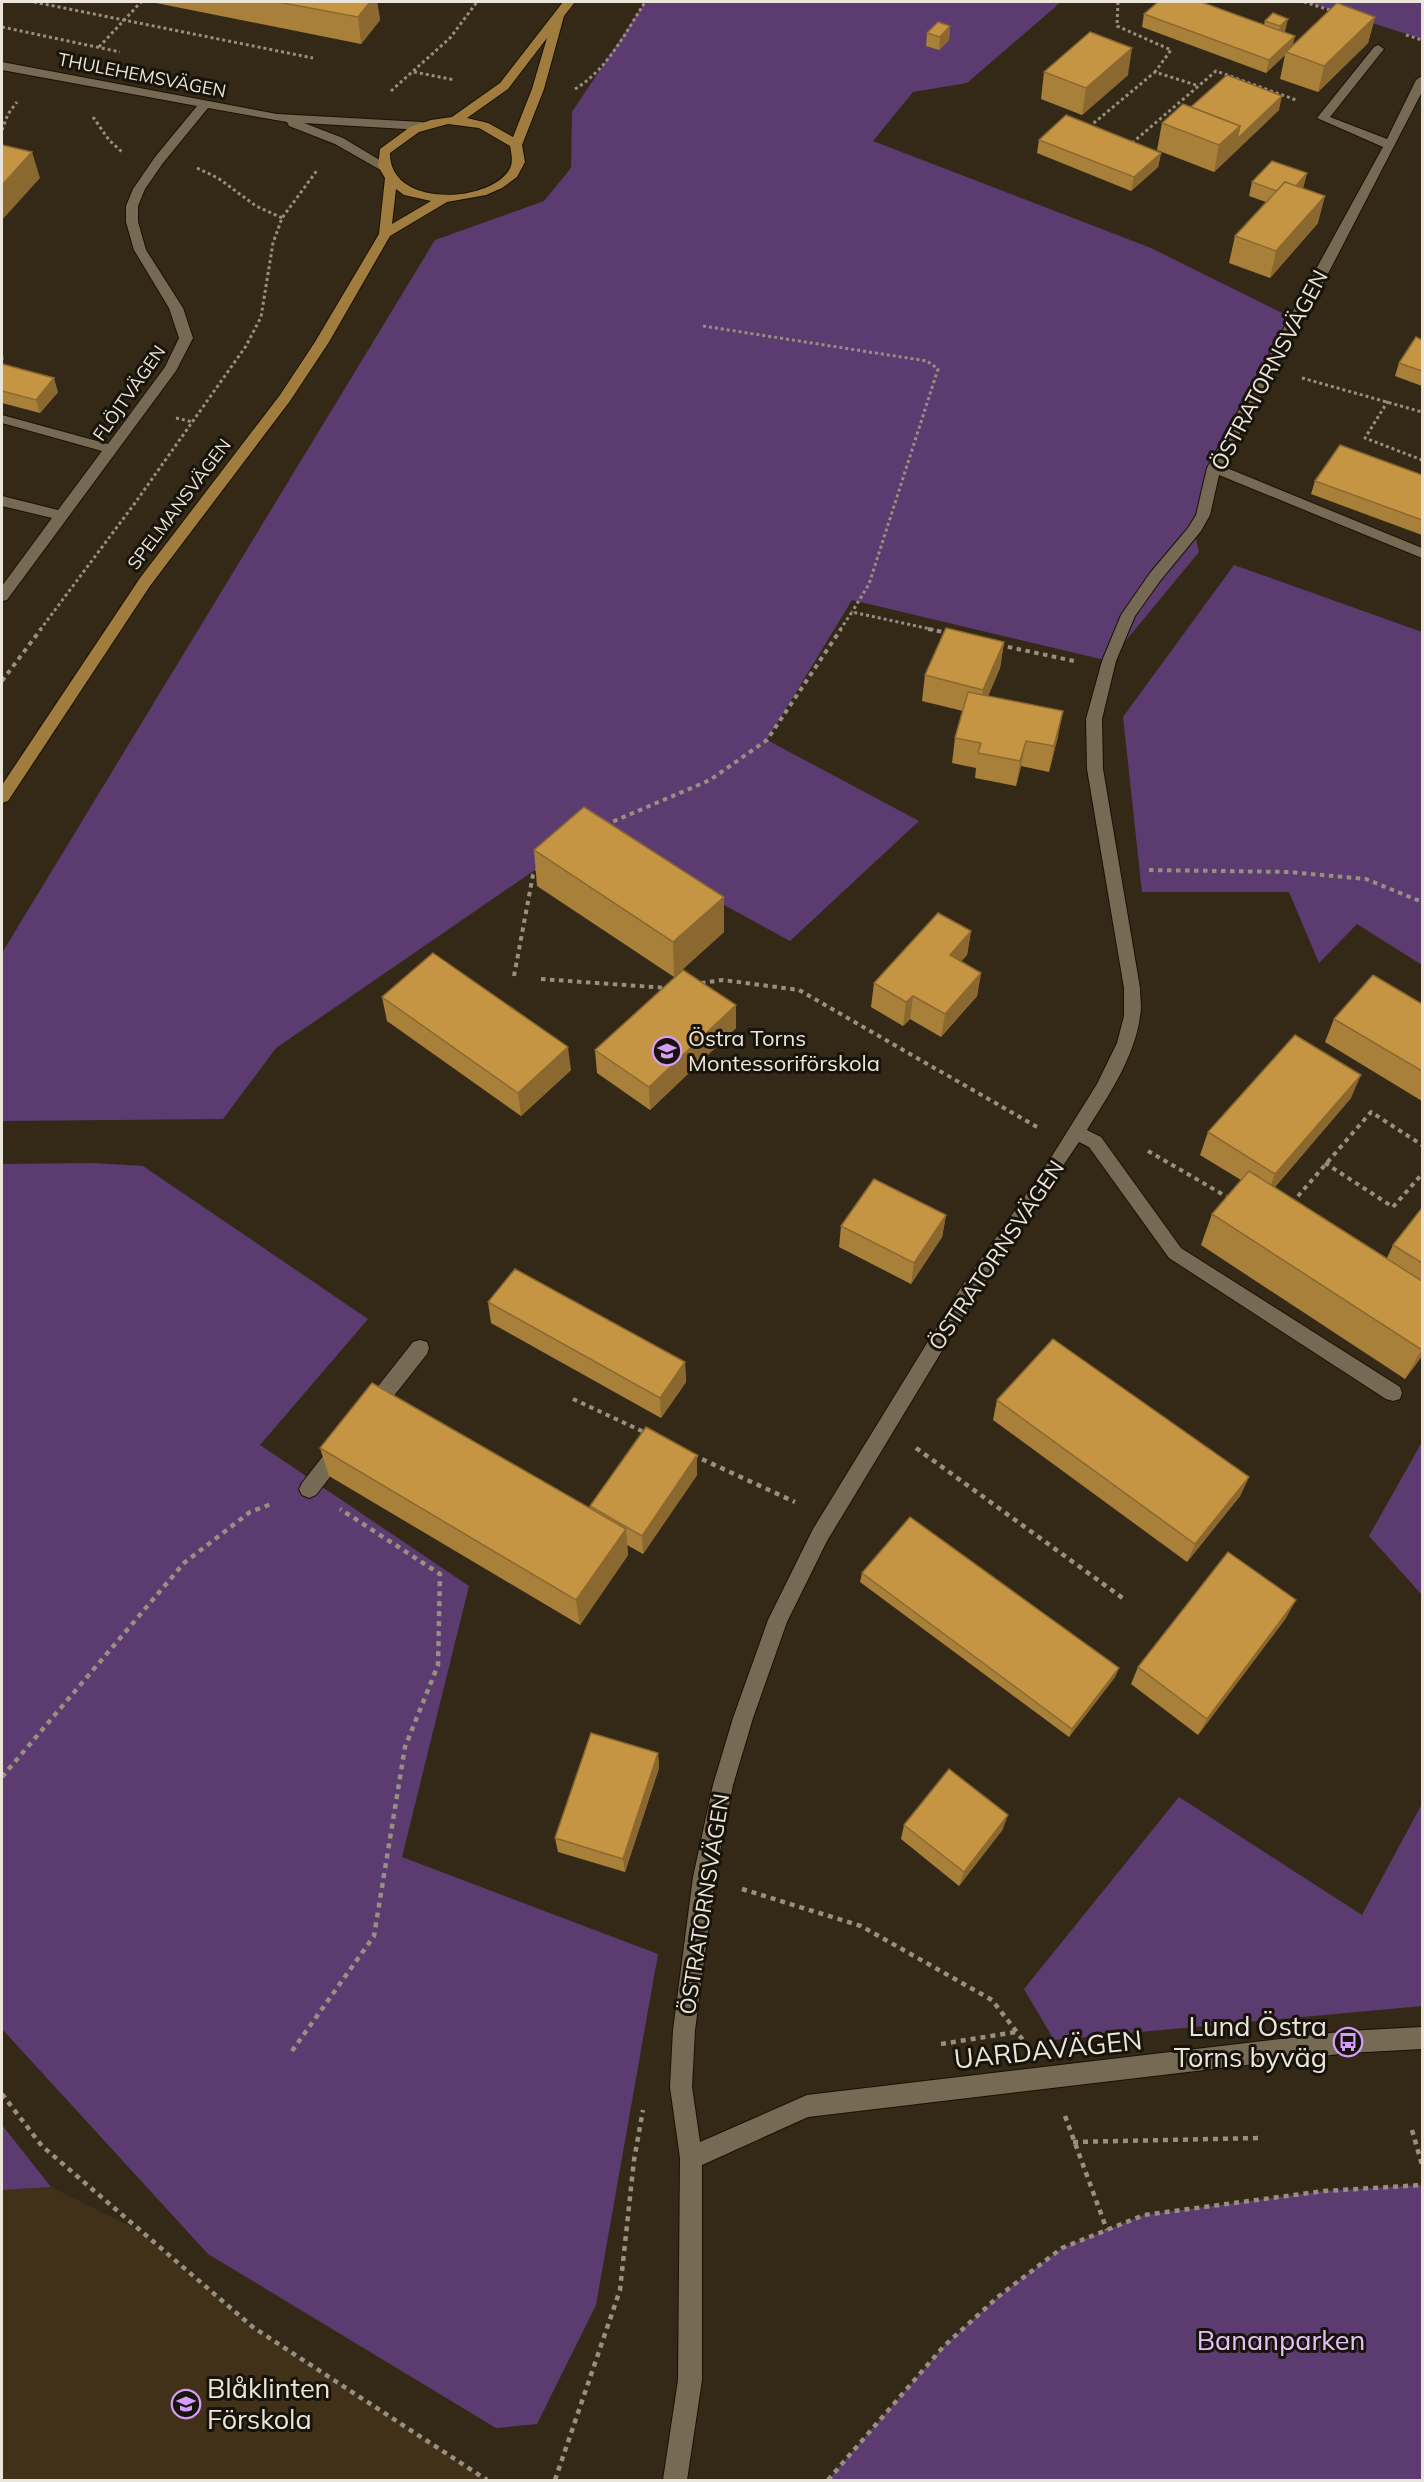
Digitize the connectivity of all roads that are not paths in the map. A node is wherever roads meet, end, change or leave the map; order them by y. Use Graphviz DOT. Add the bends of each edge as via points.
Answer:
graph roads {
  1 [pos="569,2"];
  2 [pos="559,17"];
  3 [pos="1378,49"];
  4 [pos="2,66"];
  5 [pos="1422,80"];
  6 [pos="204,105"];
  7 [pos="277,118"];
  8 [pos="456,120"];
  9 [pos="422,126"];
  10 [pos="516,145"];
  11 [pos="1390,145"];
  12 [pos="388,174"];
  13 [pos="443,199"];
  14 [pos="386,234"];
  15 [pos="2,419"];
  16 [pos="111,449"];
  17 [pos="1214,468"];
  18 [pos="2,501"];
  19 [pos="62,516"];
  20 [pos="1422,553"];
  21 [pos="3,593"];
  22 [pos="2,797"];
  23 [pos="1073,1139"];
  24 [pos="420,1348"];
  25 [pos="1393,1393"];
  26 [pos="309,1490"];
  27 [pos="1422,2037"];
  28 [pos="691,2158"];
  29 [pos="675,2481"];
  1 -- 2 [label="main road, SPELMANSVÄGEN"];
  2 -- 8 [label="main road, SPELMANSVÄGEN" via="504,86"];
  2 -- 10 [label="main road, SPELMANSVÄGEN" via="538,89"];
  3 -- 11 [label="street" via="1323,118"];
  4 -- 6 [label="street, THULEHEMSVÄGEN"];
  5 -- 11 [label="street, ÖSTRATORNSVÄGEN"];
  6 -- 7 [label="street, THULEHEMSVÄGEN"];
  6 -- 16 [label="street, FLÖJTVÄGEN" via="159,160 132,206 140,250 176,308 186,338 171,368"];
  7 -- 9 [label="street, THULEHEMSVÄGEN"];
  7 -- 12 [label="street, THULEHEMSVÄGEN" via="339,141"];
  8 -- 9 [label="main road, SPELMANSVÄGEN"];
  8 -- 10 [label="main road, SPELMANSVÄGEN" via="479,122 501,132"];
  9 -- 12 [label="main road, SPELMANSVÄGEN" via="400,136 384,152"];
  10 -- 13 [label="main road, SPELMANSVÄGEN" via="519,162 510,177 485,193"];
  11 -- 17 [label="street, ÖSTRATORNSVÄGEN"];
  12 -- 13 [label="main road, SPELMANSVÄGEN" via="405,189"];
  12 -- 14 [label="main road, SPELMANSVÄGEN"];
  13 -- 14 [label="main road, SPELMANSVÄGEN"];
  14 -- 22 [label="main road, SPELMANSVÄGEN" via="285,398 145,582"];
  15 -- 16 [label="street"];
  16 -- 19 [label="street, FLÖJTVÄGEN"];
  17 -- 20 [label="street"];
  17 -- 23 [label="street, ÖSTRATORNSVÄGEN" via="1203,515 1194,531 1128,615 1107,669 1094,718 1095,769 1132,988 1132,1016 1125,1043 1104,1089"];
  18 -- 19 [label="street"];
  19 -- 21 [label="street, FLÖJTVÄGEN"];
  23 -- 25 [label="street" via="1095,1142 1175,1253"];
  23 -- 28 [label="street, ÖSTRATORNSVÄGEN" via="968,1292 830,1518 778,1620 723,1785 704,1877 684,2030 681,2087"];
  24 -- 26 [label="street"];
  27 -- 28 [label="street, UARDAVÄGEN" via="1348,2042 807,2106"];
  28 -- 29 [label="street, ÖSTRATORNSVÄGEN" via="690,2380"];
}
